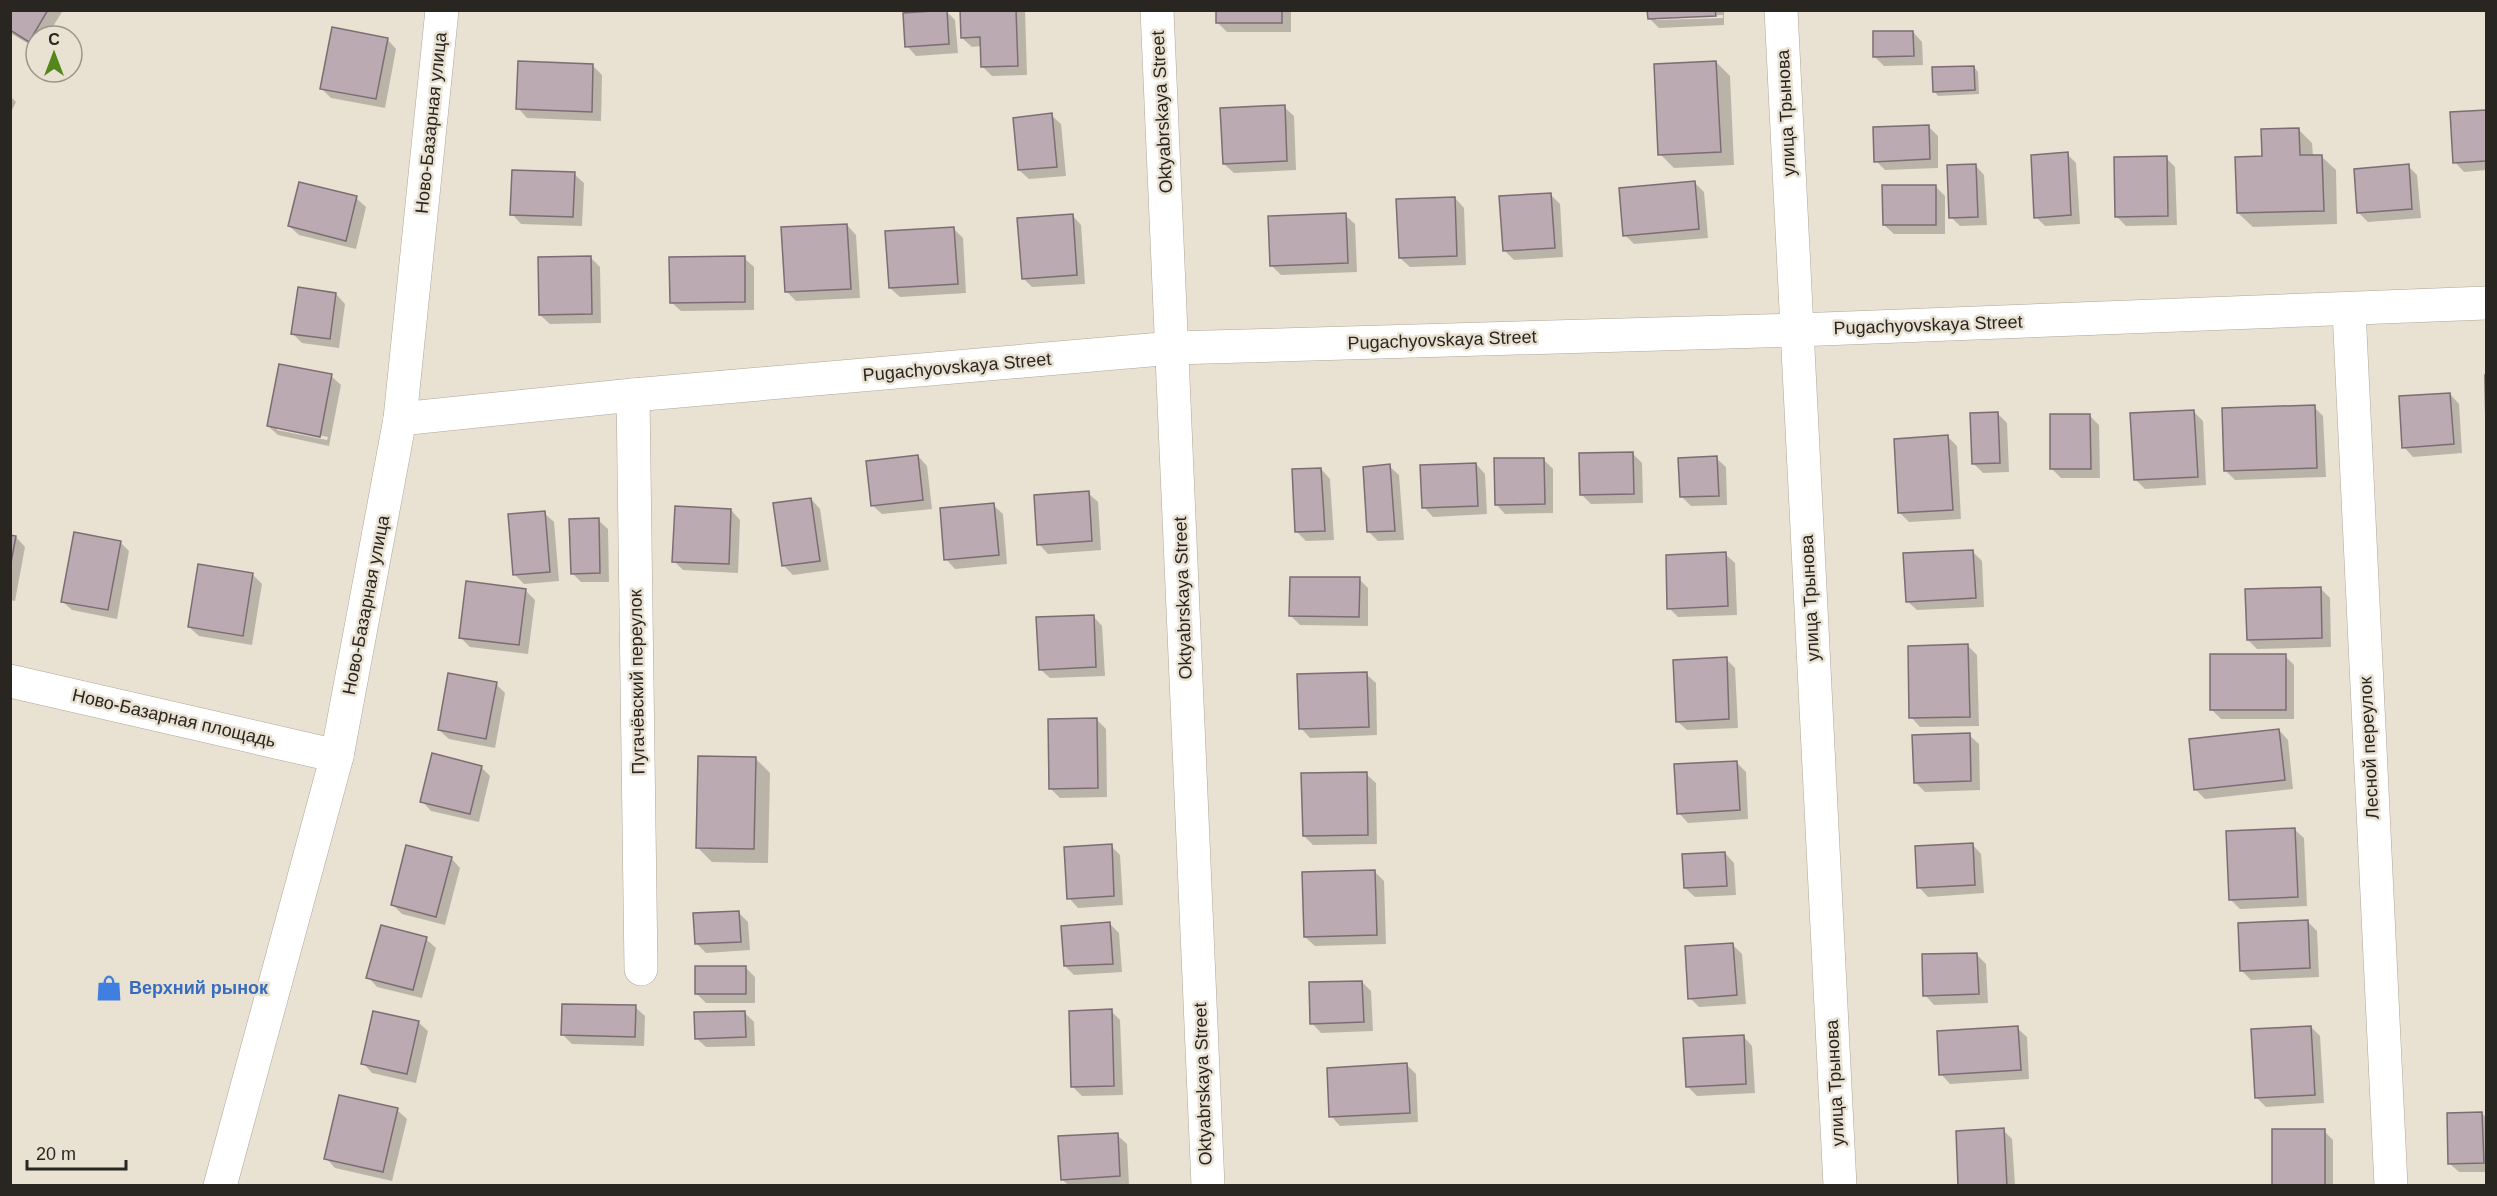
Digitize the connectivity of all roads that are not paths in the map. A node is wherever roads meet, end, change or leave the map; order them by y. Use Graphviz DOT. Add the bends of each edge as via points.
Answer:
graph roads {
  1 [pos="442,10"];
  2 [pos="1157,10"];
  3 [pos="1781,10"];
  4 [pos="2487,303"];
  5 [pos="2349,310"];
  6 [pos="1797,330"];
  7 [pos="1173,348"];
  8 [pos="633,395"];
  9 [pos="400,419"];
  10 [pos="10,681"];
  11 [pos="337,756"];
  12 [pos="641,969"];
  13 [pos="220,1185"];
  14 [pos="1208,1185"];
  15 [pos="1840,1185"];
  16 [pos="2391,1185"];
  1 -- 9 [label="street, Ново-Базарная улица"];
  2 -- 7 [label="street, Oktyabrskaya Street"];
  3 -- 6 [label="street, улица Трынова"];
  4 -- 5 [label="street, Pugachyovskaya Street"];
  5 -- 6 [label="street, Pugachyovskaya Street"];
  5 -- 16 [label="street, Лесной переулок"];
  6 -- 7 [label="street, Pugachyovskaya Street"];
  6 -- 15 [label="street, улица Трынова"];
  7 -- 8 [label="street, Pugachyovskaya Street"];
  7 -- 14 [label="street, Oktyabrskaya Street"];
  8 -- 9 [label="street, Pugachyovskaya Street"];
  8 -- 12 [label="street, Пугачёвский переулок"];
  9 -- 11 [label="street, Ново-Базарная улица"];
  10 -- 11 [label="street, Ново-Базарная площадь"];
  11 -- 13 [label="street, Ново-Базарная улица"];
}
